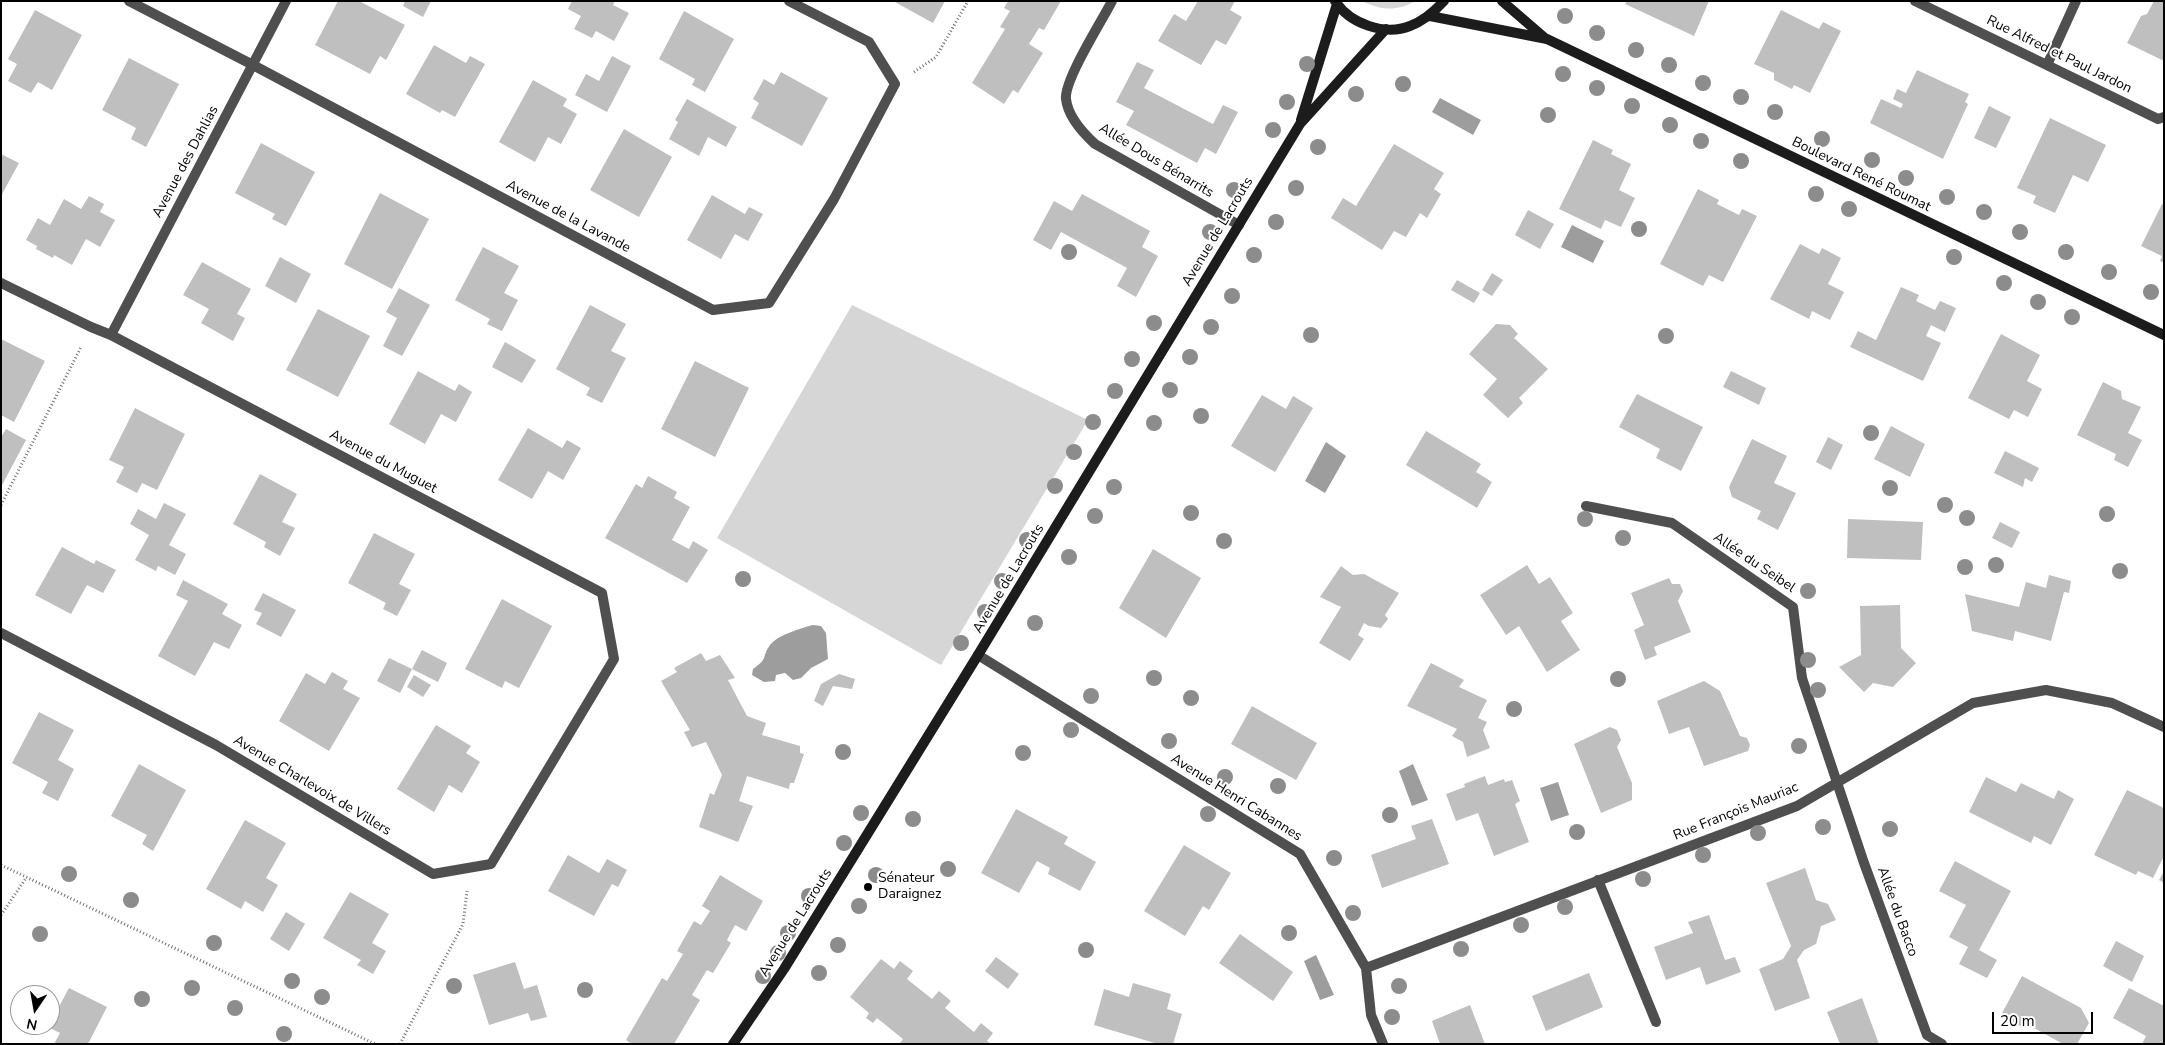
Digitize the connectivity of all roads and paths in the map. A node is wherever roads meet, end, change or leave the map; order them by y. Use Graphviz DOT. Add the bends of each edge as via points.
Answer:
graph roads {
  1 [pos="129,1"];
  2 [pos="286,1"];
  3 [pos="789,1"];
  4 [pos="968,1"];
  5 [pos="1112,1"];
  6 [pos="1444,1"];
  7 [pos="1502,1"];
  8 [pos="1915,1"];
  9 [pos="2076,1"];
  10 [pos="1336,3"];
  11 [pos="1430,16"];
  12 [pos="1386,29"];
  13 [pos="1547,40"];
  14 [pos="253,65"];
  15 [pos="2047,65"];
  16 [pos="895,84"];
  17 [pos="2164,117"];
  18 [pos="1300,124"];
  19 [pos="1239,225"];
  20 [pos="1,282"];
  21 [pos="91,327"];
  22 [pos="111,335"];
  23 [pos="2164,335"];
  24 [pos="1,505"];
  25 [pos="1586,506"];
  26 [pos="1,634"];
  27 [pos="978,655"];
  28 [pos="2164,727"];
  29 [pos="562,745"];
  30 [pos="1836,781"];
  31 [pos="1,864"];
  32 [pos="469,868"];
  33 [pos="26,878"];
  34 [pos="1598,880"];
  35 [pos="1,915"];
  36 [pos="1366,968"];
  37 [pos="1656,1022"];
  38 [pos="375,1044"];
  39 [pos="400,1044"];
  40 [pos="733,1044"];
  41 [pos="1383,1044"];
  42 [pos="1942,1044"];
  1 -- 14 [label="street"];
  2 -- 14 [label="street, Avenue des Dahlias"];
  3 -- 16 [label="street" via="869,42"];
  4 -- 16 [label="path" via="936,57"];
  5 -- 19 [label="street, Allée Dous Bénarrits" via="1069,82 1066,99 1072,116 1081,131 1095,144"];
  6 -- 11 [label="street"];
  7 -- 13 [label="street, Boulevard René Roumat"];
  8 -- 15 [label="street, Rue Alfred et Paul Jardon"];
  9 -- 15 [label="street"];
  10 -- 12 [label="street" via="1350,17 1367,26"];
  10 -- 18 [label="street, Avenue de Lacrouts"];
  11 -- 12 [label="street" via="1409,27"];
  11 -- 13 [label="street, Boulevard René Roumat"];
  12 -- 18 [label="street, Avenue de Lacrouts"];
  13 -- 23 [label="street, Boulevard René Roumat"];
  14 -- 16 [label="street, Avenue de la Lavande" via="713,310 769,303 834,199"];
  14 -- 22 [label="street, Avenue des Dahlias"];
  15 -- 17 [label="street, Rue Alfred et Paul Jardon" via="2158,119"];
  18 -- 19 [label="street, Avenue de Lacrouts"];
  19 -- 27 [label="street, Avenue de Lacrouts"];
  20 -- 21 [label="street, Avenue du Muguet"];
  21 -- 22 [label="street, Avenue du Muguet"];
  21 -- 24 [label="path"];
  22 -- 29 [label="street, Avenue du Muguet" via="602,593 614,659"];
  25 -- 30 [label="street, Allée du Seibel" via="1672,523 1793,606 1802,678"];
  26 -- 32 [label="street, Avenue Charlevoix de Villers" via="216,745 433,874"];
  27 -- 36 [label="street, Avenue Henri Cabannes" via="1300,854"];
  27 -- 40 [label="street, Avenue de Lacrouts" via="784,969"];
  28 -- 30 [label="street, Rue François Mauriac" via="2112,703 2046,690 1973,703"];
  29 -- 32 [label="street, Avenue Charlevoix de Villers" via="491,864"];
  30 -- 34 [label="street, Rue François Mauriac" via="1797,806"];
  30 -- 42 [label="street, Allée du Bacco" via="1927,1035"];
  31 -- 38 [label="path"];
  32 -- 39 [label="path" via="464,924"];
  33 -- 35 [label="path"];
  34 -- 36 [label="street, Rue François Mauriac"];
  34 -- 37 [label="street"];
  36 -- 41 [label="street, Avenue Henri Cabannes" via="1371,1015"];
}
